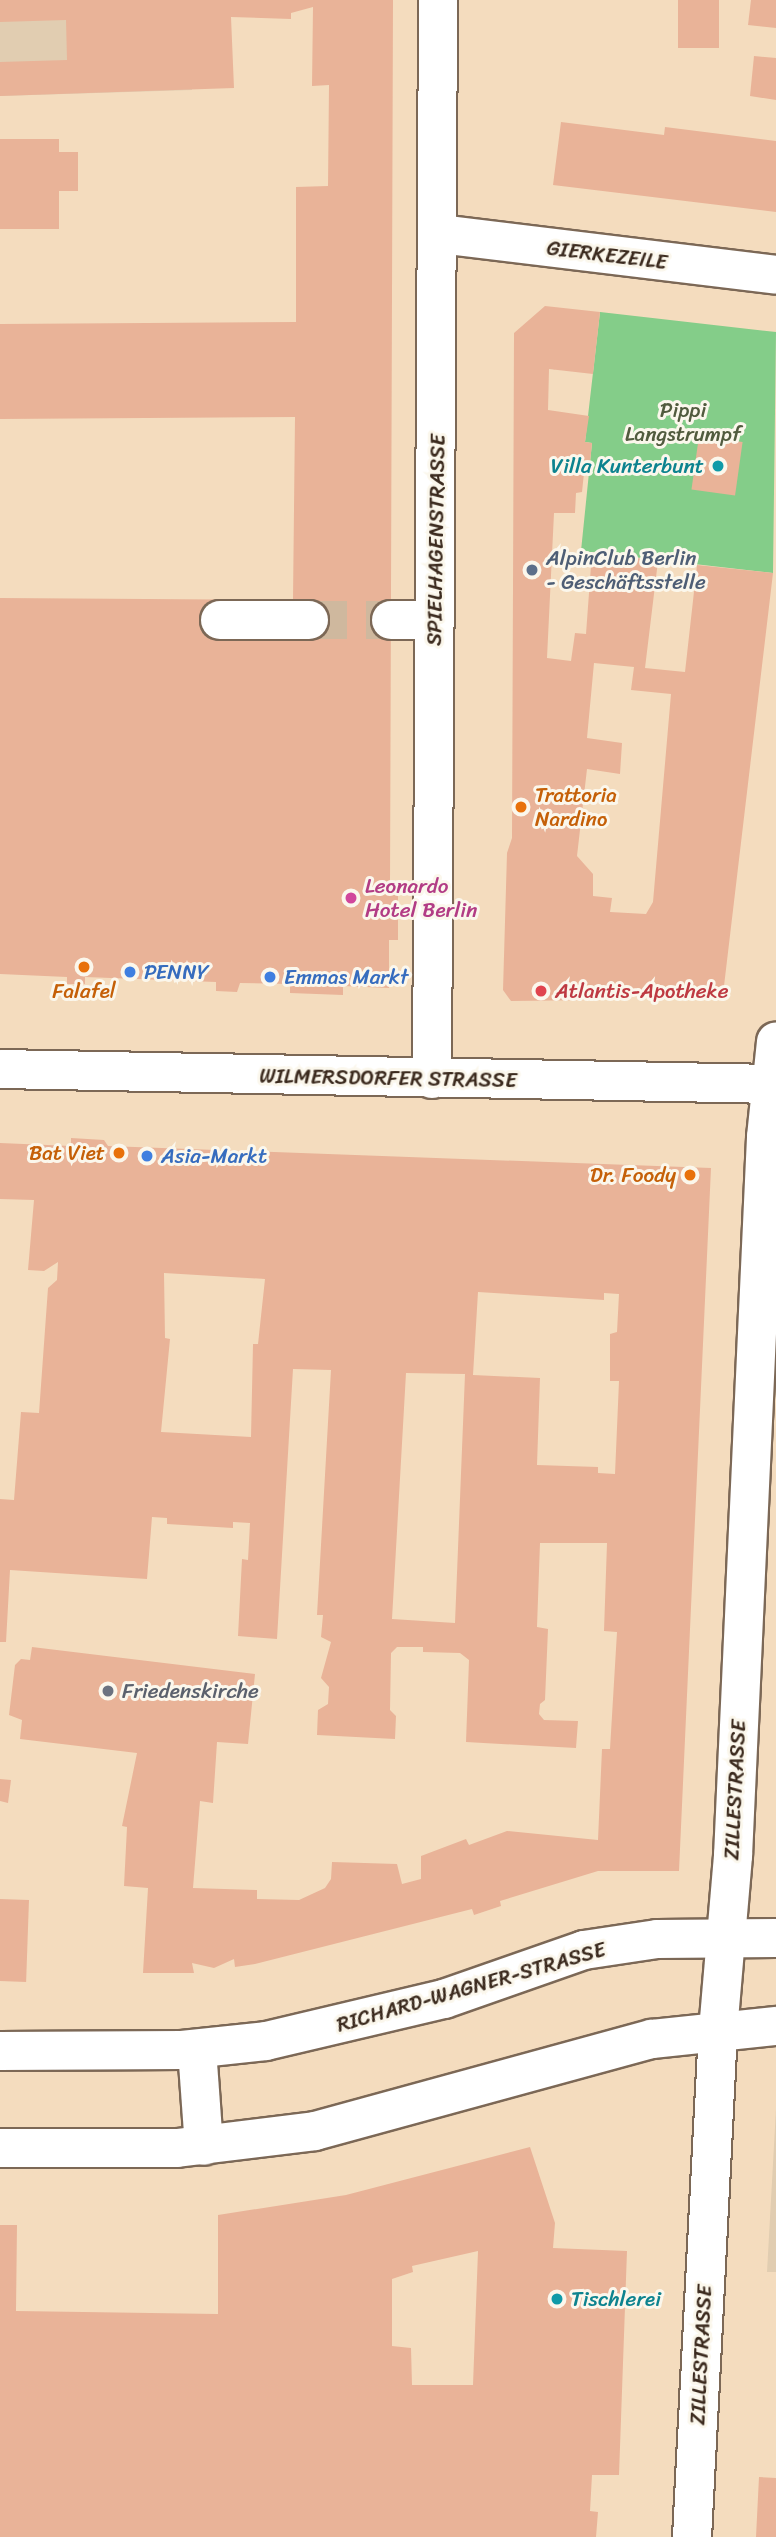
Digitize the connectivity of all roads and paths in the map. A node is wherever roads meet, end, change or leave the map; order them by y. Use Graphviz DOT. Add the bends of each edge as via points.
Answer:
graph roads {
  1 [pos="438,0"];
  2 [pos="439,234"];
  3 [pos="776,275"];
  4 [pos="220,620"];
  5 [pos="309,620"];
  6 [pos="391,620"];
  7 [pos="435,621"];
  8 [pos="776,1042"];
  9 [pos="0,1069"];
  10 [pos="432,1079"];
  11 [pos="773,1084"];
  12 [pos="724,1938"];
  13 [pos="776,1938"];
  14 [pos="776,2026"];
  15 [pos="718,2031"];
  16 [pos="197,2049"];
  17 [pos="0,2052"];
  18 [pos="204,2146"];
  19 [pos="0,2148"];
  20 [pos="692,2537"];
  1 -- 2 [label="street, SPIELHAGENSTRASSE"];
  2 -- 3 [label="street, GIERKEZEILE"];
  2 -- 7 [label="street, SPIELHAGENSTRASSE"];
  4 -- 5 [label="street"];
  6 -- 7 [label="street"];
  7 -- 10 [label="street, SPIELHAGENSTRASSE"];
  8 -- 11 [label="street, ZILLESTRASSE"];
  9 -- 10 [label="street, WILMERSDORFER STRASSE"];
  10 -- 11 [label="street, WILMERSDORFER STRASSE"];
  11 -- 12 [label="street, ZILLESTRASSE" via="733,1856"];
  12 -- 13 [label="street, RICHARD-WAGNER-STRASSE"];
  12 -- 15 [label="street, ZILLESTRASSE"];
  12 -- 16 [label="street, RICHARD-WAGNER-STRASSE" via="657,1939 584,1950 444,1999 343,2026"];
  14 -- 15 [label="street"];
  15 -- 18 [label="street" via="652,2039 315,2131"];
  15 -- 20 [label="street, ZILLESTRASSE"];
  16 -- 17 [label="street, RICHARD-WAGNER-STRASSE"];
  16 -- 18 [label="street"];
  18 -- 19 [label="street"];
}
